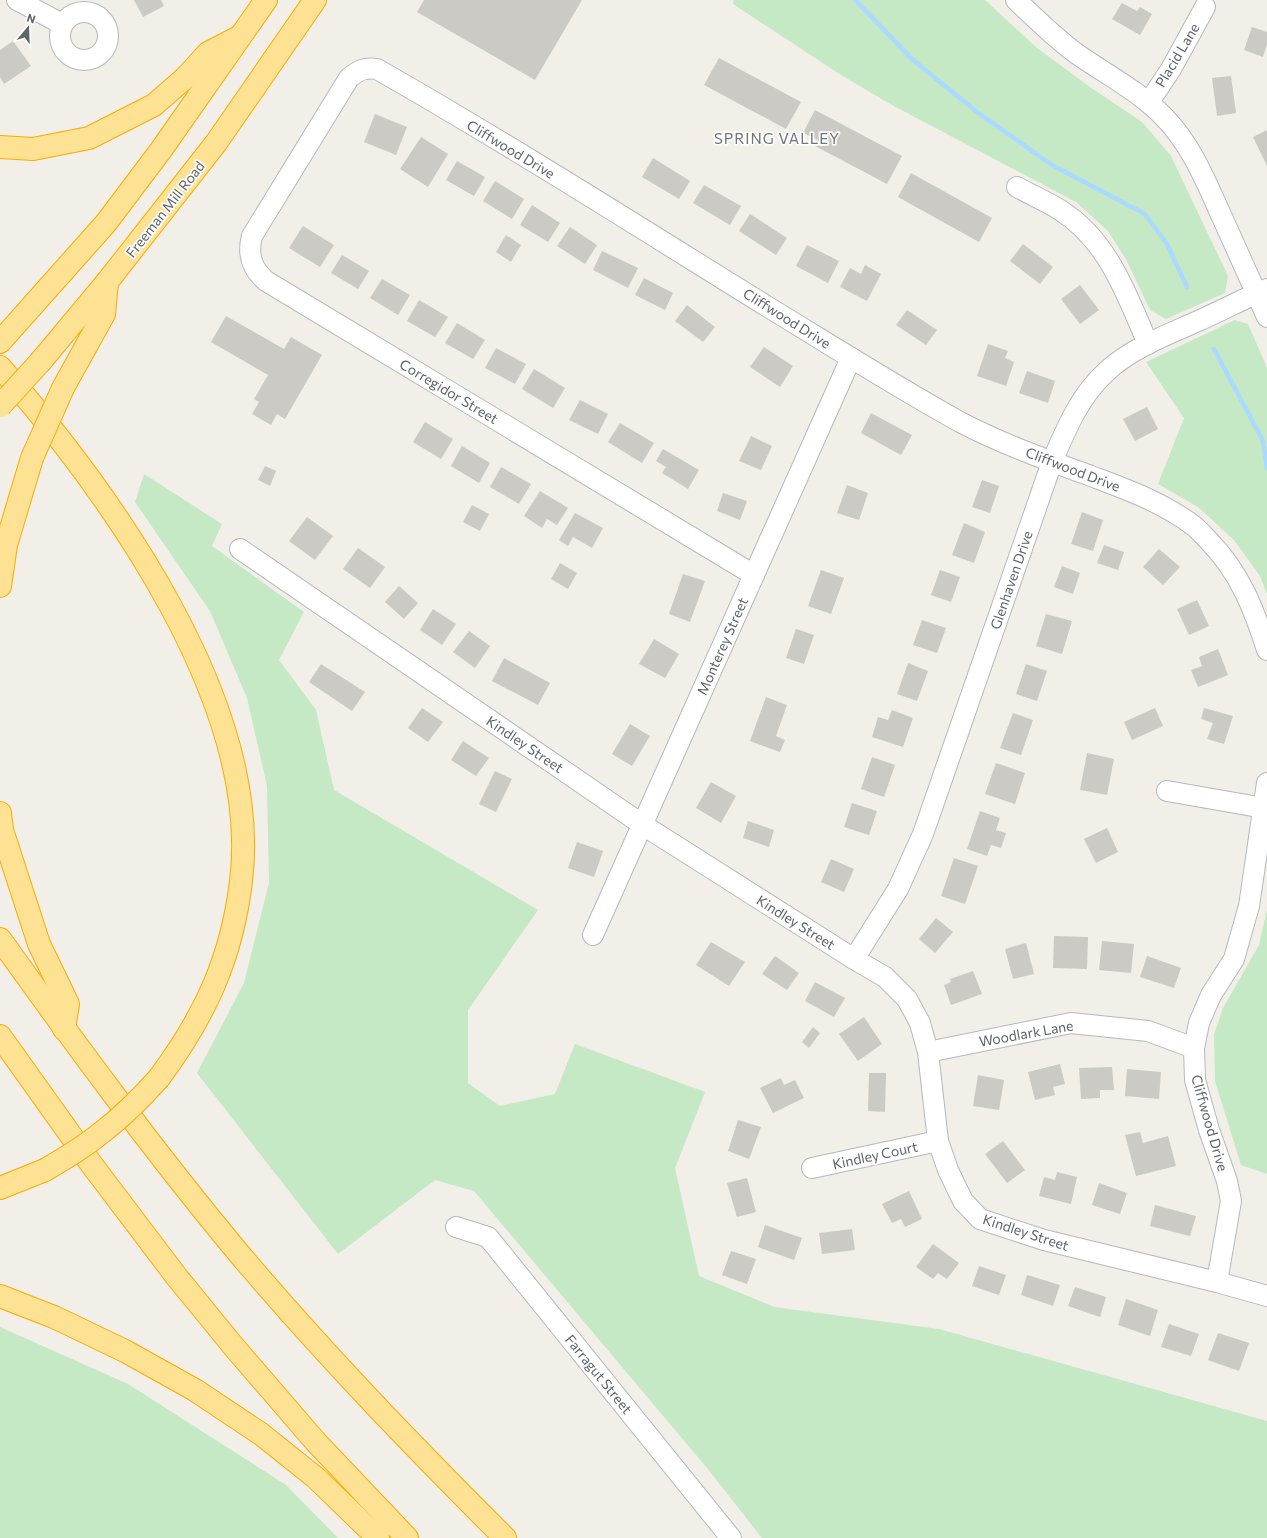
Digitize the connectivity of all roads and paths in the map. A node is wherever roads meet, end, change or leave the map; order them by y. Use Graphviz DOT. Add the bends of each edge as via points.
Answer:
graph roads {
  1 [pos="18,0"];
  2 [pos="266,0"];
  3 [pos="315,0"];
  4 [pos="1016,0"];
  5 [pos="1205,7"];
  6 [pos="62,24"];
  7 [pos="243,34"];
  8 [pos="1148,102"];
  9 [pos="0,147"];
  10 [pos="299,158"];
  11 [pos="1016,187"];
  12 [pos="107,282"];
  13 [pos="1262,292"];
  14 [pos="1267,316"];
  15 [pos="0,342"];
  16 [pos="1148,344"];
  17 [pos="851,358"];
  18 [pos="0,366"];
  19 [pos="0,406"];
  20 [pos="1052,462"];
  21 [pos="240,549"];
  22 [pos="754,575"];
  23 [pos="0,586"];
  24 [pos="1267,650"];
  25 [pos="1267,783"];
  26 [pos="1167,791"];
  27 [pos="1264,808"];
  28 [pos="0,814"];
  29 [pos="643,825"];
  30 [pos="594,935"];
  31 [pos="0,939"];
  32 [pos="854,959"];
  33 [pos="64,1029"];
  34 [pos="0,1036"];
  35 [pos="1194,1048"];
  36 [pos="928,1052"];
  37 [pos="938,1141"];
  38 [pos="812,1168"];
  39 [pos="0,1188"];
  40 [pos="456,1227"];
  41 [pos="1217,1282"];
  42 [pos="0,1296"];
  43 [pos="1267,1296"];
  44 [pos="378,1538"];
  45 [pos="408,1538"];
  46 [pos="505,1538"];
  47 [pos="731,1538"];
  1 -- 6 [label="street"];
  2 -- 7 [label="highway"];
  3 -- 12 [label="highway, Freeman Mill Road" via="216,143"];
  4 -- 8 [label="street" via="1076,53"];
  5 -- 8 [label="street, Placid Lane" via="1174,63"];
  7 -- 9 [label="highway" via="208,53 185,78 154,104 89,138 33,149"];
  7 -- 15 [label="highway" via="106,223"];
  8 -- 13 [label="street" via="1185,142"];
  10 -- 17 [label="street, Cliffwood Drive" via="349,78 362,68 377,69 528,158"];
  10 -- 22 [label="street, Corregidor Street" via="252,236 249,252 258,274"];
  11 -- 16 [label="street" via="1060,210 1101,249 1118,276"];
  12 -- 19 [label="highway, Freeman Mill Road, bridge"];
  12 -- 23 [label="highway, bridge" via="104,314 63,388 32,458 6,545"];
  13 -- 14 [label="street"];
  13 -- 16 [label="street, Glenhaven Drive"];
  16 -- 20 [label="street, Glenhaven Drive" via="1106,371 1088,392 1067,426"];
  17 -- 20 [label="street, Cliffwood Drive" via="978,430"];
  17 -- 22 [label="street, Monterey Street"];
  18 -- 39 [label="highway, bridge" via="37,410 125,528 182,629 203,673 233,762 241,806 243,846 241,880 225,956 216,984 181,1049 137,1102 101,1134 45,1170"];
  20 -- 24 [label="street, Cliffwood Drive" via="1138,494 1167,508 1196,528 1233,570 1256,615"];
  20 -- 32 [label="street, Glenhaven Drive" via="922,834 898,890"];
  21 -- 29 [label="street, Kindley Street"];
  22 -- 29 [label="street, Monterey Street"];
  25 -- 27 [label="street, Cliffwood Drive"];
  26 -- 27 [label="street"];
  27 -- 35 [label="street, Cliffwood Drive" via="1249,906 1234,959 1210,996 1199,1023"];
  28 -- 33 [label="highway" via="2,830 39,944 68,1004"];
  29 -- 30 [label="street, Monterey Street"];
  29 -- 32 [label="street, Kindley Street"];
  31 -- 33 [label="highway"];
  32 -- 36 [label="street, Kindley Street" via="885,976 907,999 920,1023"];
  33 -- 46 [label="highway" via="237,1250 362,1391"];
  34 -- 45 [label="highway" via="92,1165 176,1276 315,1441"];
  35 -- 36 [label="street, Woodlark Lane" via="1148,1031 1071,1023"];
  35 -- 41 [label="street, Cliffwood Drive" via="1195,1080 1231,1201"];
  36 -- 37 [label="street, Kindley Street"];
  37 -- 38 [label="street, Kindley Court"];
  37 -- 41 [label="street, Kindley Street" via="963,1201 980,1219 1044,1240"];
  40 -- 47 [label="street, Farragut Street" via="488,1237"];
  41 -- 43 [label="street, Kindley Street"];
  42 -- 44 [label="highway" via="54,1317 125,1351 195,1390 267,1439 316,1478"];
}
